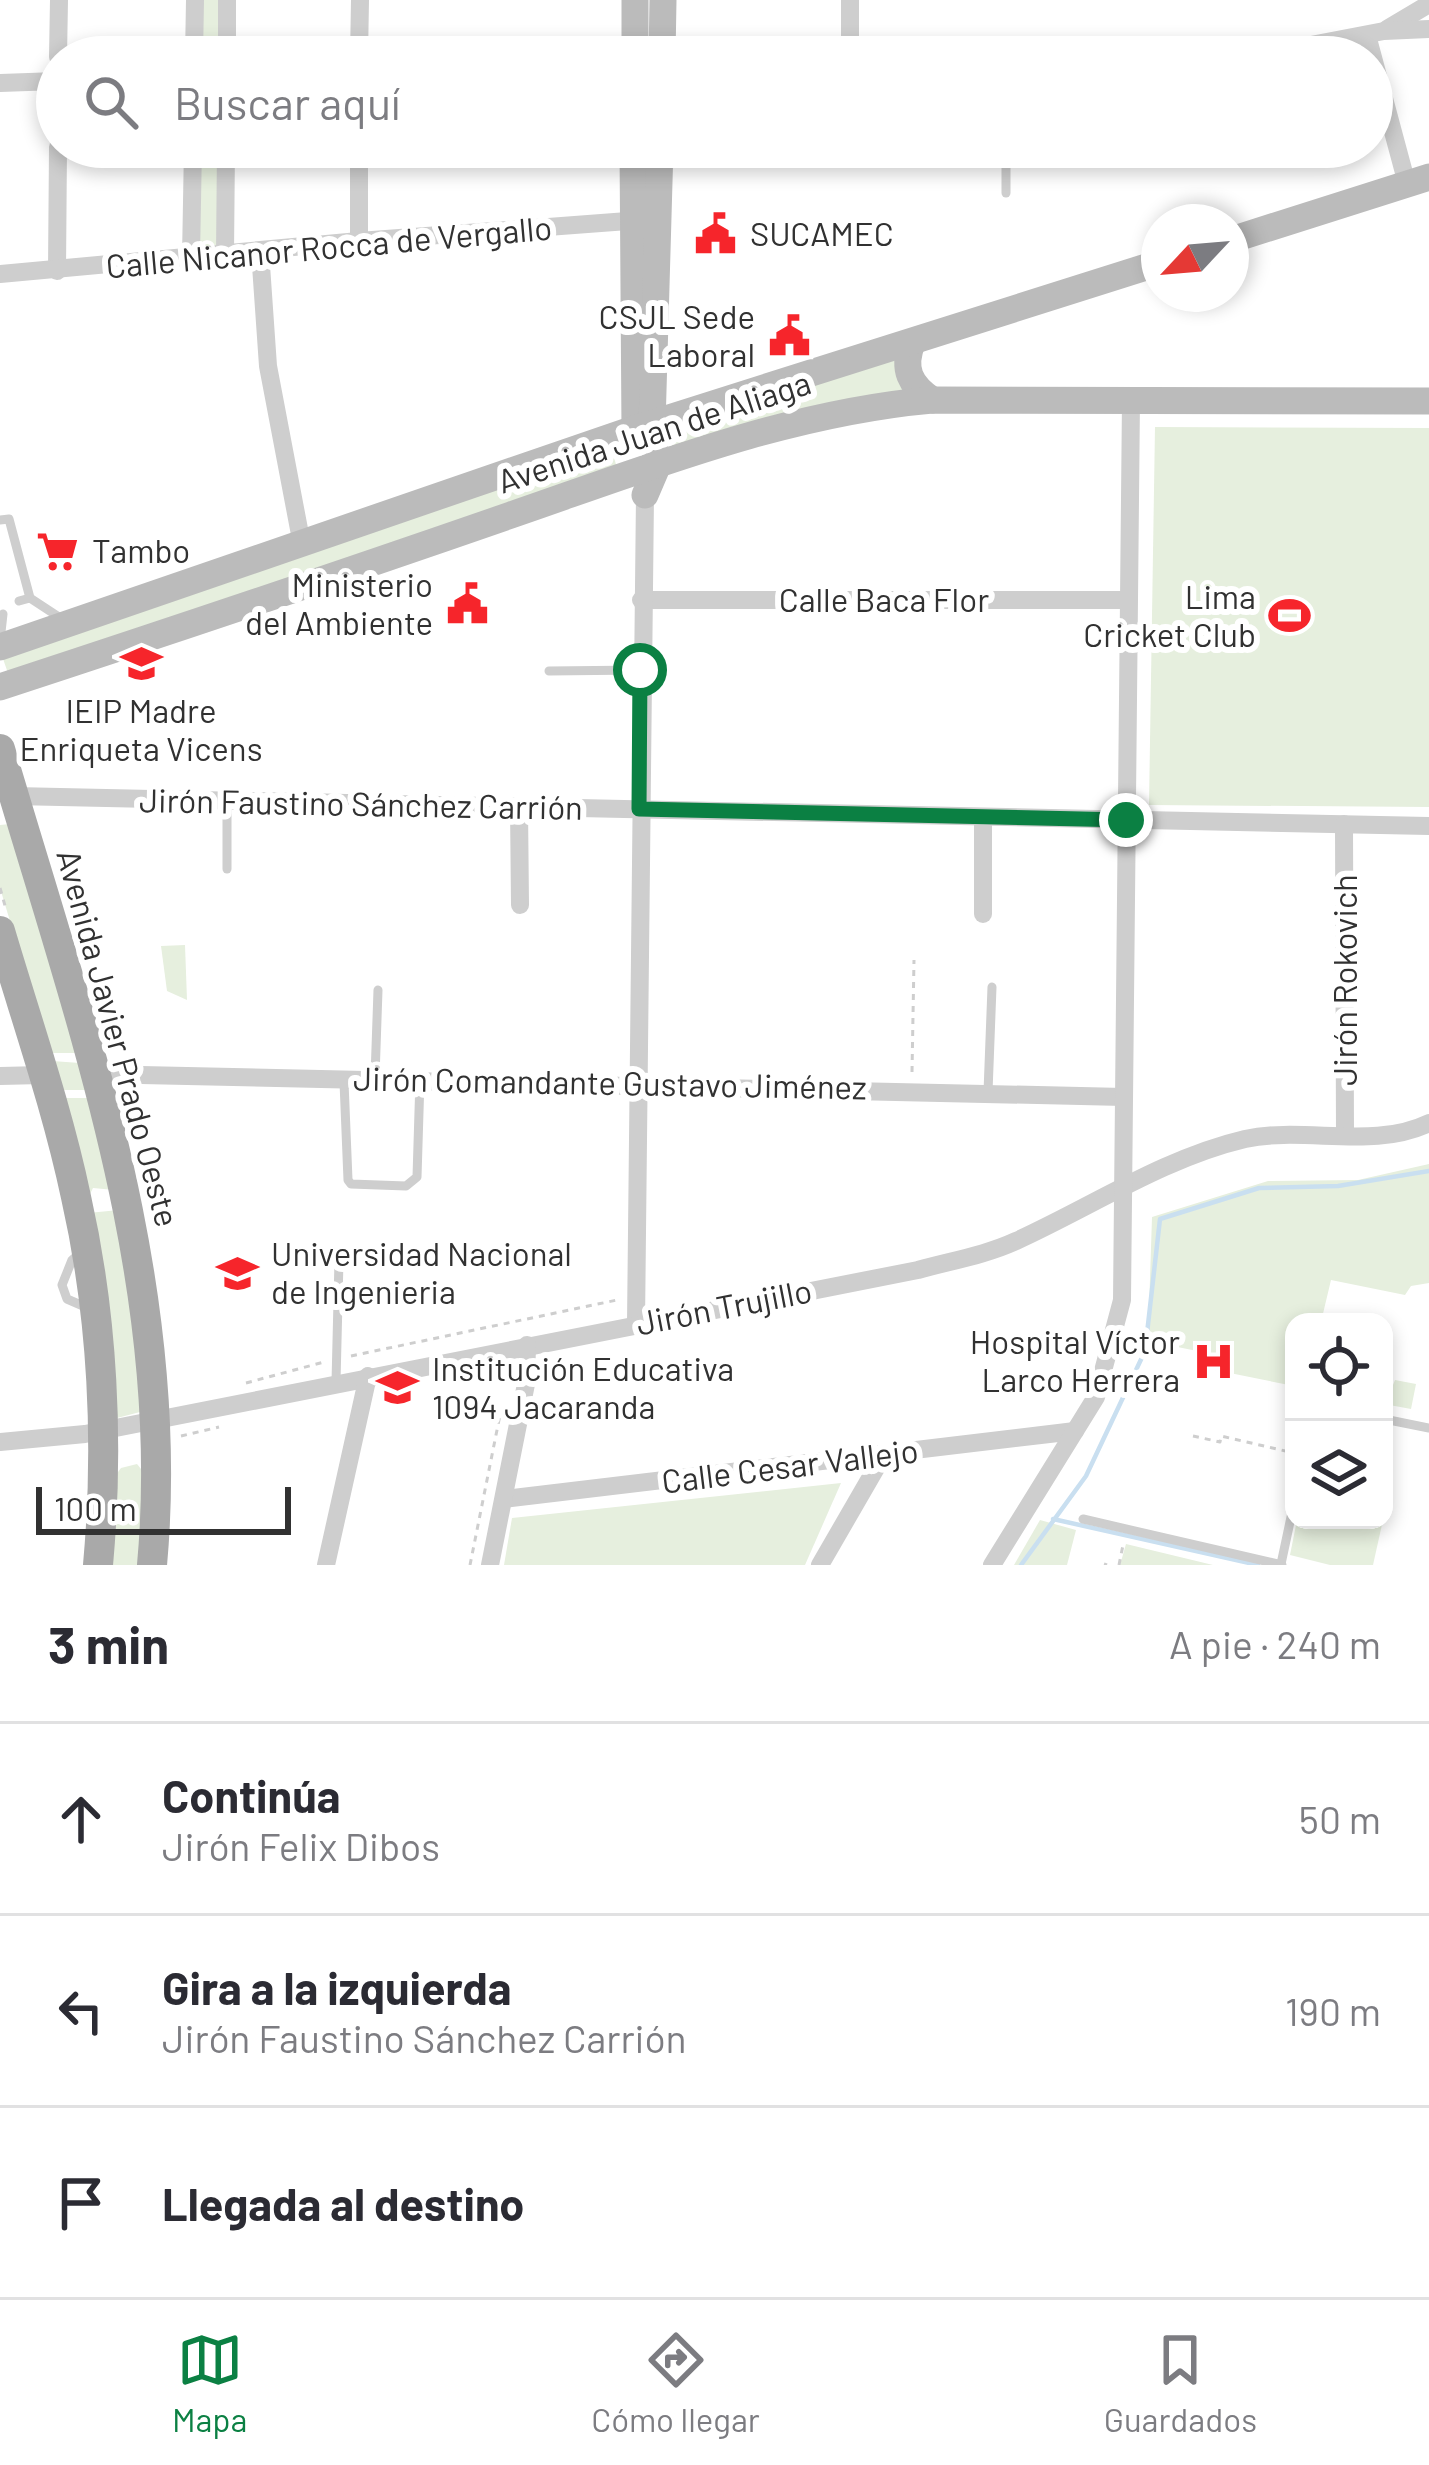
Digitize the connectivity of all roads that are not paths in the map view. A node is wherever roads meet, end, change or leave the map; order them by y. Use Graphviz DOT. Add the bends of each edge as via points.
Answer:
graph roads {
  1 [pos="59,0"];
  2 [pos="195,0"];
  3 [pos="227,0"];
  4 [pos="360,0"];
  5 [pos="635,0"];
  6 [pos="663,0"];
  7 [pos="850,0"];
  8 [pos="1429,4"];
  9 [pos="1429,29"];
  10 [pos="1376,33"];
  11 [pos="58,36"];
  12 [pos="194,36"];
  13 [pos="227,36"];
  14 [pos="359,36"];
  15 [pos="634,36"];
  16 [pos="662,36"];
  17 [pos="850,36"];
  18 [pos="1360,36"];
  19 [pos="1377,36"];
  20 [pos="36,81"];
  21 [pos="0,82"];
  22 [pos="1393,92"];
  23 [pos="58,168"];
  24 [pos="193,168"];
  25 [pos="226,168"];
  26 [pos="359,168"];
  27 [pos="636,168"];
  28 [pos="656,168"];
  29 [pos="1006,168"];
  30 [pos="1418,180"];
  31 [pos="1006,194"];
  32 [pos="645,220"];
  33 [pos="1249,234"];
  34 [pos="358,241"];
  35 [pos="260,251"];
  36 [pos="225,254"];
  37 [pos="191,257"];
  38 [pos="1141,269"];
  39 [pos="57,271"];
  40 [pos="0,274"];
  41 [pos="911,343"];
  42 [pos="877,354"];
  43 [pos="1131,399"];
  44 [pos="932,400"];
  45 [pos="1429,401"];
  46 [pos="889,404"];
  47 [pos="644,427"];
  48 [pos="585,446"];
  49 [pos="647,478"];
  50 [pos="599,485"];
  51 [pos="0,520"];
  52 [pos="302,545"];
  53 [pos="641,599"];
  54 [pos="1127,600"];
  55 [pos="3,614"];
  56 [pos="70,624"];
  57 [pos="0,644"];
  58 [pos="640,670"];
  59 [pos="549,671"];
  60 [pos="0,688"];
  61 [pos="0,749"];
  62 [pos="14,796"];
  63 [pos="227,801"];
  64 [pos="519,807"];
  65 [pos="639,809"];
  66 [pos="983,817"];
  67 [pos="1126,820"];
  68 [pos="1344,824"];
  69 [pos="1429,826"];
  70 [pos="227,869"];
  71 [pos="520,905"];
  72 [pos="983,914"];
  73 [pos="0,931"];
  74 [pos="992,987"];
  75 [pos="378,990"];
  76 [pos="95,1074"];
  77 [pos="0,1076"];
  78 [pos="42,1076"];
  79 [pos="344,1076"];
  80 [pos="375,1077"];
  81 [pos="420,1078"];
  82 [pos="636,1083"];
  83 [pos="988,1092"];
  84 [pos="1124,1097"];
  85 [pos="1429,1123"];
  86 [pos="1345,1135"];
  87 [pos="1125,1188"];
  88 [pos="339,1260"];
  89 [pos="80,1305"];
  90 [pos="56,1312"];
  91 [pos="636,1324"];
  92 [pos="527,1345"];
  93 [pos="368,1376"];
  94 [pos="336,1382"];
  95 [pos="156,1417"];
  96 [pos="1393,1421"];
  97 [pos="1429,1428"];
  98 [pos="103,1430"];
  99 [pos="1076,1431"];
  100 [pos="0,1442"];
  101 [pos="883,1456"];
  102 [pos="504,1498"];
  103 [pos="1083,1519"];
  104 [pos="1288,1529"];
  105 [pos="98,1565"];
  106 [pos="152,1565"];
  107 [pos="326,1565"];
  108 [pos="490,1565"];
  109 [pos="820,1565"];
  110 [pos="992,1565"];
  111 [pos="1281,1565"];
  1 -- 11 [label="street"];
  2 -- 12 [label="street"];
  3 -- 13 [label="street"];
  4 -- 14 [label="street"];
  5 -- 15 [label="main road"];
  6 -- 16 [label="main road"];
  7 -- 17 [label="street"];
  8 -- 10 [label="street"];
  9 -- 10 [label="street"];
  10 -- 18 [label="street"];
  10 -- 19 [label="street"];
  20 -- 21 [label="street"];
  22 -- 30 [label="street"];
  23 -- 39 [label="street"];
  24 -- 37 [label="street"];
  25 -- 36 [label="street"];
  26 -- 34 [label="street"];
  27 -- 32 [label="main road"];
  28 -- 32 [label="main road"];
  29 -- 31 [label="lane"];
  30 -- 33 [label="main road"];
  32 -- 34 [label="street, Calle Nicanor Rocca de Vergallo"];
  32 -- 47 [label="main road"];
  34 -- 35 [label="street, Calle Nicanor Rocca de Vergallo"];
  35 -- 36 [label="street, Calle Nicanor Rocca de Vergallo"];
  35 -- 52 [label="street" via="270,383"];
  36 -- 37 [label="street, Calle Nicanor Rocca de Vergallo"];
  37 -- 39 [label="street, Calle Nicanor Rocca de Vergallo"];
  38 -- 41 [label="main road, Avenida Juan de Aliaga"];
  39 -- 40 [label="street, Calle Nicanor Rocca de Vergallo"];
  41 -- 42 [label="main road, Avenida Juan de Aliaga"];
  41 -- 44 [label="main road" via="910,379"];
  42 -- 46 [label="main road" via="895,378"];
  42 -- 47 [label="main road, Avenida Juan de Aliaga"];
  43 -- 44 [label="main road, Avenida Juan de Aliaga"];
  43 -- 45 [label="main road, Avenida Juan de Aliaga"];
  43 -- 54 [label="street"];
  44 -- 46 [label="main road, Avenida Juan de Aliaga"];
  46 -- 49 [label="main road, Avenida Juan de Aliaga" via="778,427"];
  47 -- 48 [label="main road, Avenida Juan de Aliaga"];
  47 -- 49 [label="main road"];
  48 -- 50 [label="main road" via="609,460"];
  48 -- 52 [label="main road, Avenida Juan de Aliaga"];
  49 -- 50 [label="main road, Avenida Juan de Aliaga"];
  49 -- 53 [label="street"];
  50 -- 60 [label="main road, Avenida Juan de Aliaga"];
  51 -- 56 [label="lane" via="9,520 25,600"];
  52 -- 56 [label="main road, Avenida Juan de Aliaga"];
  53 -- 54 [label="street, Calle Baca Flor"];
  53 -- 58 [label="street"];
  54 -- 67 [label="street"];
  55 -- 57 [label="lane"];
  56 -- 57 [label="main road, Avenida Juan de Aliaga"];
  58 -- 59 [label="lane"];
  58 -- 65 [label="street"];
  61 -- 62 [label="main road, Avenida Javier Prado Oeste"];
  62 -- 63 [label="street, Jirón Faustino Sánchez Carrión"];
  62 -- 76 [label="main road, Avenida Javier Prado Oeste"];
  63 -- 64 [label="street, Jirón Faustino Sánchez Carrión"];
  63 -- 70 [label="lane"];
  64 -- 65 [label="street, Jirón Faustino Sánchez Carrión"];
  64 -- 71 [label="street"];
  65 -- 66 [label="street, Jirón Faustino Sánchez Carrión"];
  65 -- 82 [label="street"];
  66 -- 67 [label="street, Jirón Faustino Sánchez Carrión"];
  66 -- 72 [label="street"];
  67 -- 68 [label="street, Jirón Faustino Sánchez Carrión"];
  67 -- 84 [label="street"];
  68 -- 69 [label="street, Jirón Faustino Sánchez Carrión"];
  68 -- 86 [label="street, Jirón Rokovich"];
  73 -- 78 [label="main road"];
  74 -- 83 [label="lane"];
  75 -- 80 [label="lane"];
  76 -- 79 [label="street, Jirón Comandante Gustavo Jiménez"];
  76 -- 95 [label="main road, Avenida Javier Prado Oeste" via="137,1246"];
  77 -- 78 [label="street"];
  78 -- 89 [label="main road" via="85,1248"];
  79 -- 80 [label="street, Jirón Comandante Gustavo Jiménez"];
  79 -- 81 [label="lane" via="348,1180 406,1186 417,1177"];
  80 -- 81 [label="street, Jirón Comandante Gustavo Jiménez"];
  81 -- 82 [label="street, Jirón Comandante Gustavo Jiménez"];
  82 -- 83 [label="street, Jirón Comandante Gustavo Jiménez"];
  82 -- 91 [label="street"];
  83 -- 84 [label="street, Jirón Comandante Gustavo Jiménez"];
  84 -- 87 [label="street"];
  85 -- 86 [label="street, Jirón Trujillo"];
  86 -- 87 [label="street, Jirón Trujillo" via="1245,1139"];
  87 -- 91 [label="street, Jirón Trujillo" via="1010,1244 918,1270"];
  87 -- 99 [label="street" via="1122,1300 1096,1397"];
  88 -- 94 [label="lane"];
  89 -- 90 [label="lane"];
  89 -- 98 [label="main road"];
  91 -- 92 [label="street, Jirón Trujillo"];
  92 -- 93 [label="street, Jirón Trujillo"];
  92 -- 102 [label="street"];
  93 -- 94 [label="street, Jirón Trujillo"];
  93 -- 107 [label="street"];
  94 -- 95 [label="street, Jirón Trujillo"];
  95 -- 98 [label="street, Jirón Trujillo"];
  95 -- 106 [label="main road, Avenida Javier Prado Oeste"];
  96 -- 97 [label="lane"];
  98 -- 100 [label="street, Jirón Trujillo"];
  98 -- 105 [label="main road"];
  99 -- 101 [label="street, Calle Cesar Vallejo"];
  99 -- 110 [label="street"];
  101 -- 102 [label="street, Calle Cesar Vallejo"];
  101 -- 109 [label="street"];
  102 -- 108 [label="street"];
  103 -- 111 [label="lane"];
  104 -- 111 [label="lane"];
}
